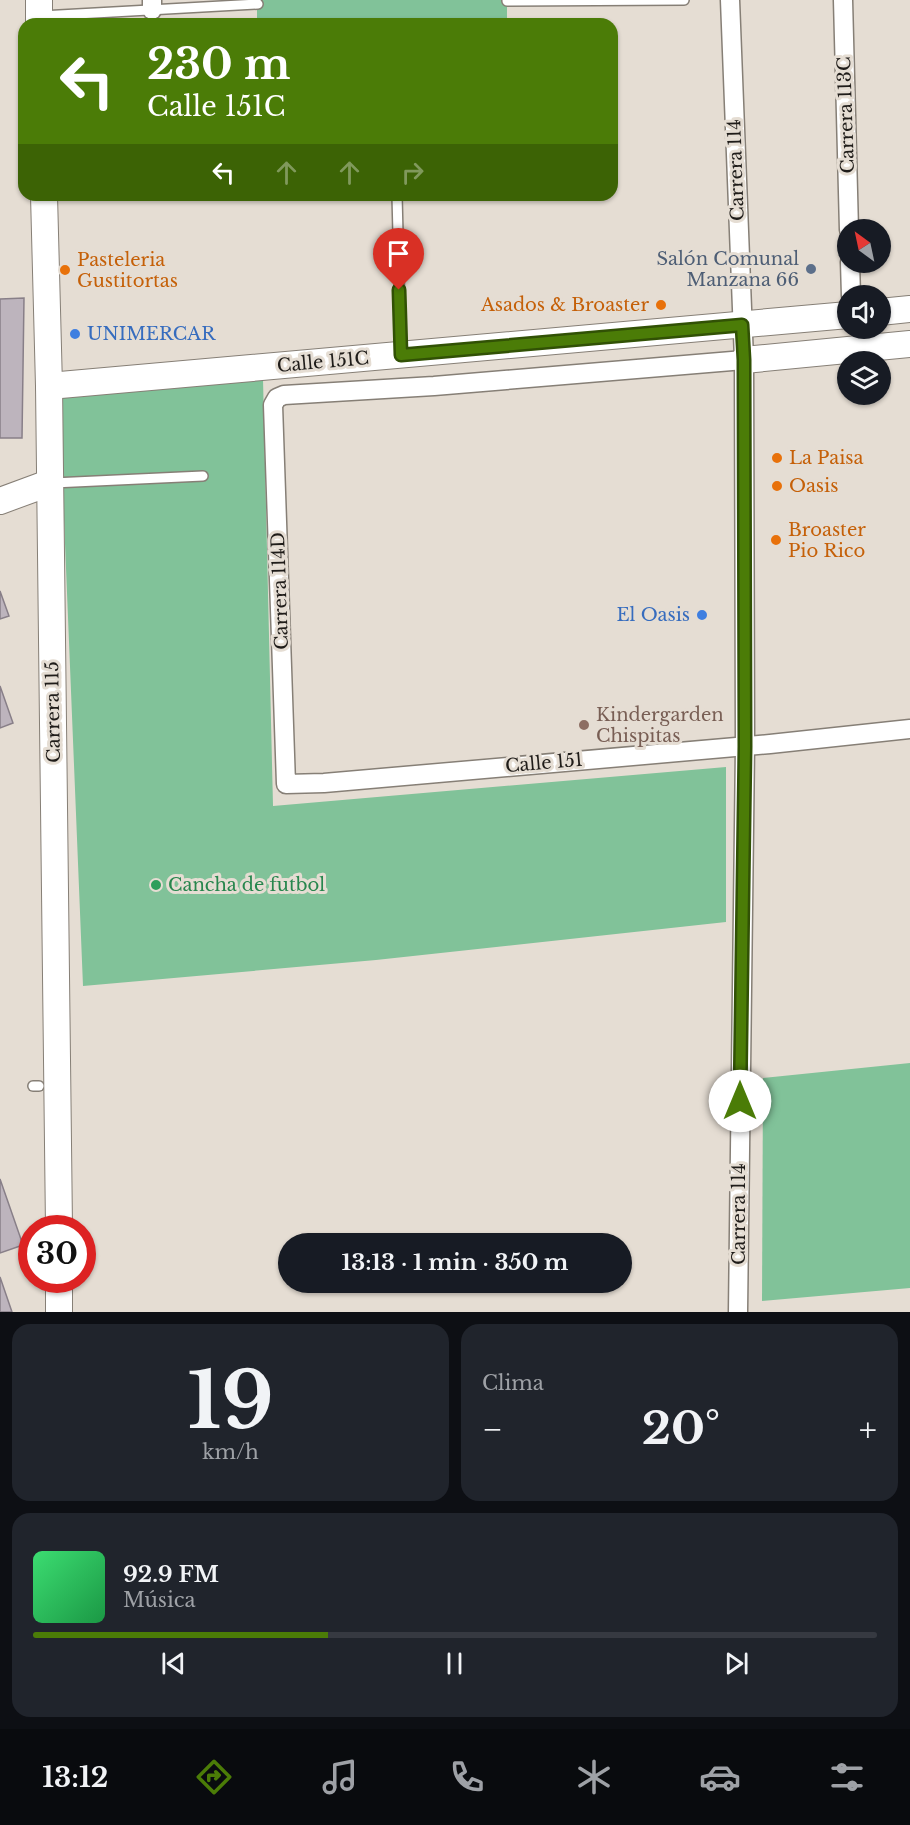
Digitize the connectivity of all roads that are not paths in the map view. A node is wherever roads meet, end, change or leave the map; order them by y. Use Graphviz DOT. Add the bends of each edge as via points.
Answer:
graph roads {
  1 [pos="684,0"];
  2 [pos="730,0"];
  3 [pos="843,0"];
  4 [pos="507,1"];
  5 [pos="258,4"];
  6 [pos="152,5"];
  7 [pos="39,13"];
  8 [pos="44,201"];
  9 [pos="397,201"];
  10 [pos="849,219"];
  11 [pos="910,309"];
  12 [pos="891,311"];
  13 [pos="837,316"];
  14 [pos="742,325"];
  15 [pos="910,344"];
  16 [pos="401,355"];
  17 [pos="744,360"];
  18 [pos="49,386"];
  19 [pos="277,399"];
  20 [pos="203,476"];
  21 [pos="50,483"];
  22 [pos="0,501"];
  23 [pos="910,729"];
  24 [pos="745,746"];
  25 [pos="286,784"];
  26 [pos="59,1215"];
  27 [pos="59,1293"];
  28 [pos="59,1312"];
  29 [pos="738,1312"];
  1 -- 4 [label="lane"];
  2 -- 14 [label="street, Carrera 114"];
  3 -- 10 [label="street, Carrera 113C"];
  5 -- 6 [label="lane"];
  6 -- 7 [label="lane"];
  8 -- 18 [label="street, Carrera 115"];
  9 -- 16 [label="lane"];
  11 -- 12 [label="street"];
  13 -- 14 [label="street, Calle 151C"];
  14 -- 16 [label="street, Calle 151C"];
  14 -- 17 [label="street, Carrera 114"];
  15 -- 17 [label="street, Calle 151C"];
  16 -- 18 [label="street, Calle 151C"];
  17 -- 19 [label="street, Calle 151C" via="284,395"];
  17 -- 24 [label="street, Carrera 114"];
  18 -- 21 [label="street, Carrera 115"];
  19 -- 25 [label="street, Carrera 114D" via="273,405"];
  20 -- 21 [label="lane"];
  21 -- 22 [label="street"];
  21 -- 26 [label="street, Carrera 115"];
  23 -- 24 [label="street, Calle 151"];
  24 -- 25 [label="street, Calle 151"];
  24 -- 29 [label="street, Carrera 114"];
  27 -- 28 [label="street"];
}
